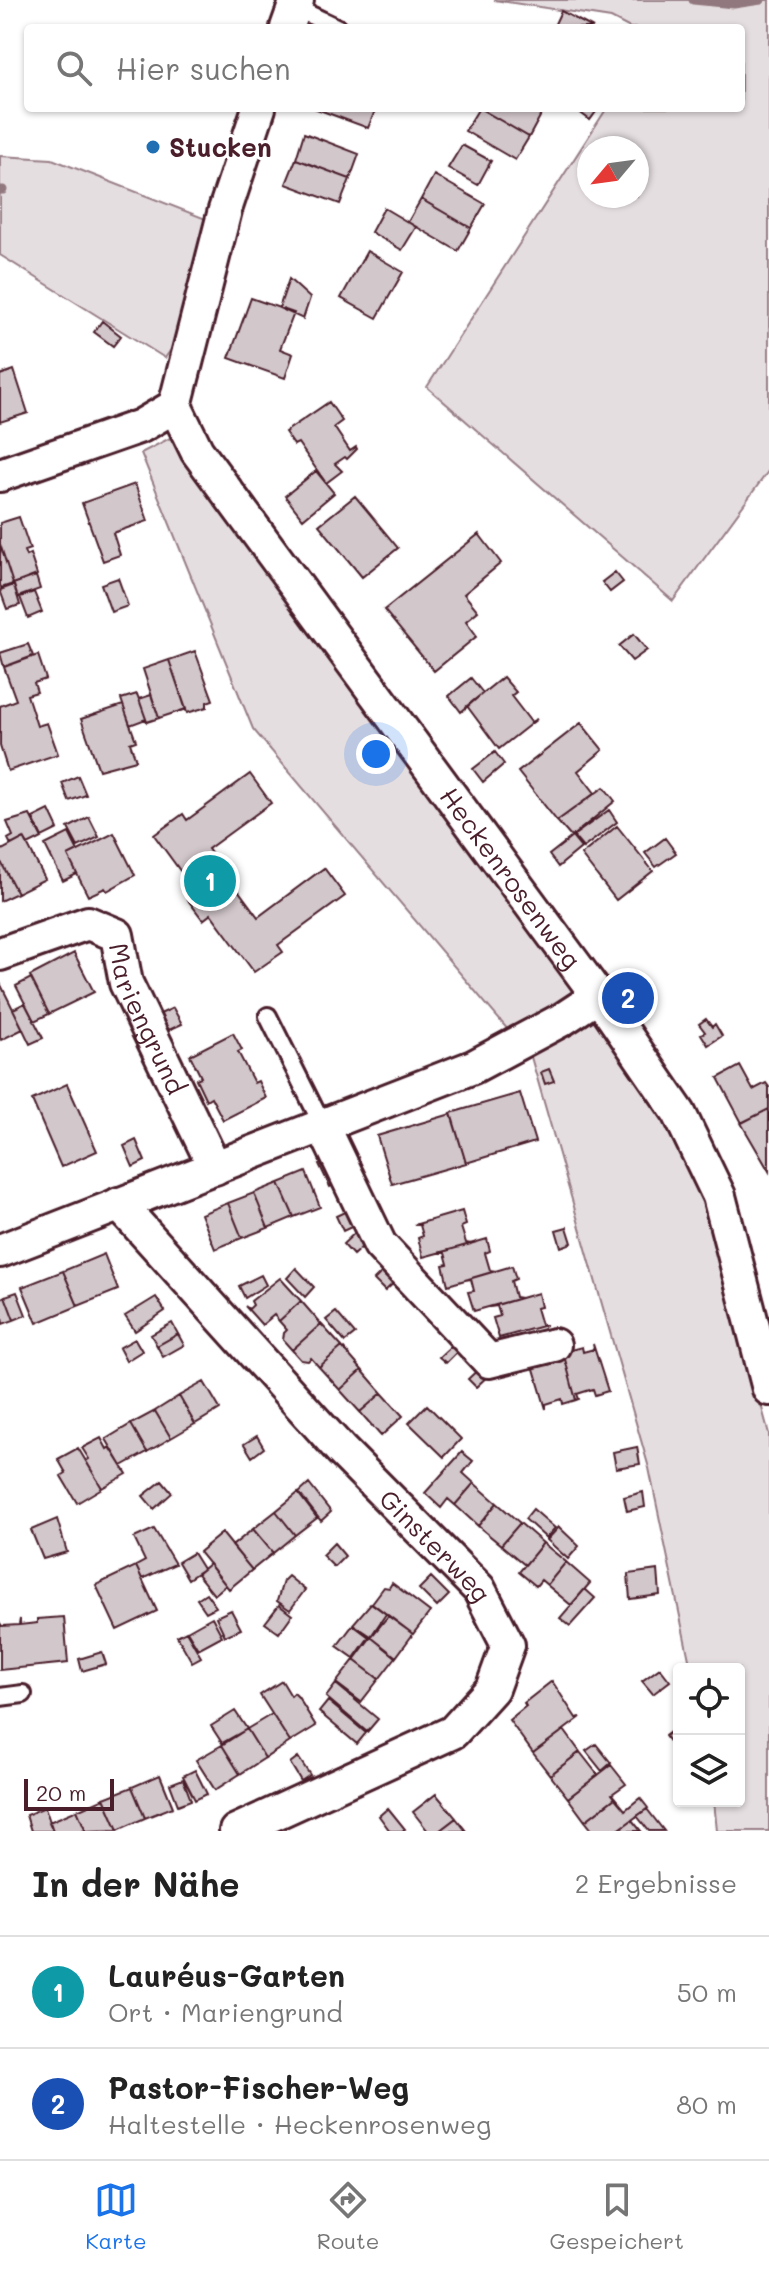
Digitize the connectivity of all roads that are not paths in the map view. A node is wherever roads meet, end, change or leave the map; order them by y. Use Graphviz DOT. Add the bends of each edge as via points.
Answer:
graph roads {
  1 [pos="293,12"];
  2 [pos="327,24"];
  3 [pos="258,112"];
  4 [pos="175,406"];
  5 [pos="0,475"];
  6 [pos="0,954"];
  7 [pos="598,996"];
  8 [pos="268,1016"];
  9 [pos="323,1126"];
  10 [pos="215,1168"];
  11 [pos="119,1204"];
  12 [pos="0,1251"];
  13 [pos="554,1345"];
  14 [pos="769,1389"];
  15 [pos="23,1694"];
  16 [pos="0,1697"];
  17 [pos="236,1831"];
  1 -- 2 [label="lane"];
  3 -- 4 [label="street" via="225,210"];
  4 -- 5 [label="street" via="141,426"];
  4 -- 7 [label="street, Heckenrosenweg" via="197,451"];
  6 -- 10 [label="street, Mariengrund" via="88,923 117,935 126,983"];
  7 -- 9 [label="street" via="473,1067"];
  7 -- 14 [label="street, Heckenrosenweg" via="679,1113 719,1196"];
  8 -- 9 [label="lane"];
  9 -- 10 [label="street"];
  9 -- 13 [label="street" via="380,1245 489,1361"];
  10 -- 11 [label="street"];
  11 -- 12 [label="street"];
  11 -- 17 [label="street, Ginsterweg" via="341,1450 479,1589 508,1645 492,1689 453,1732"];
  15 -- 16 [label="lane"];
}
